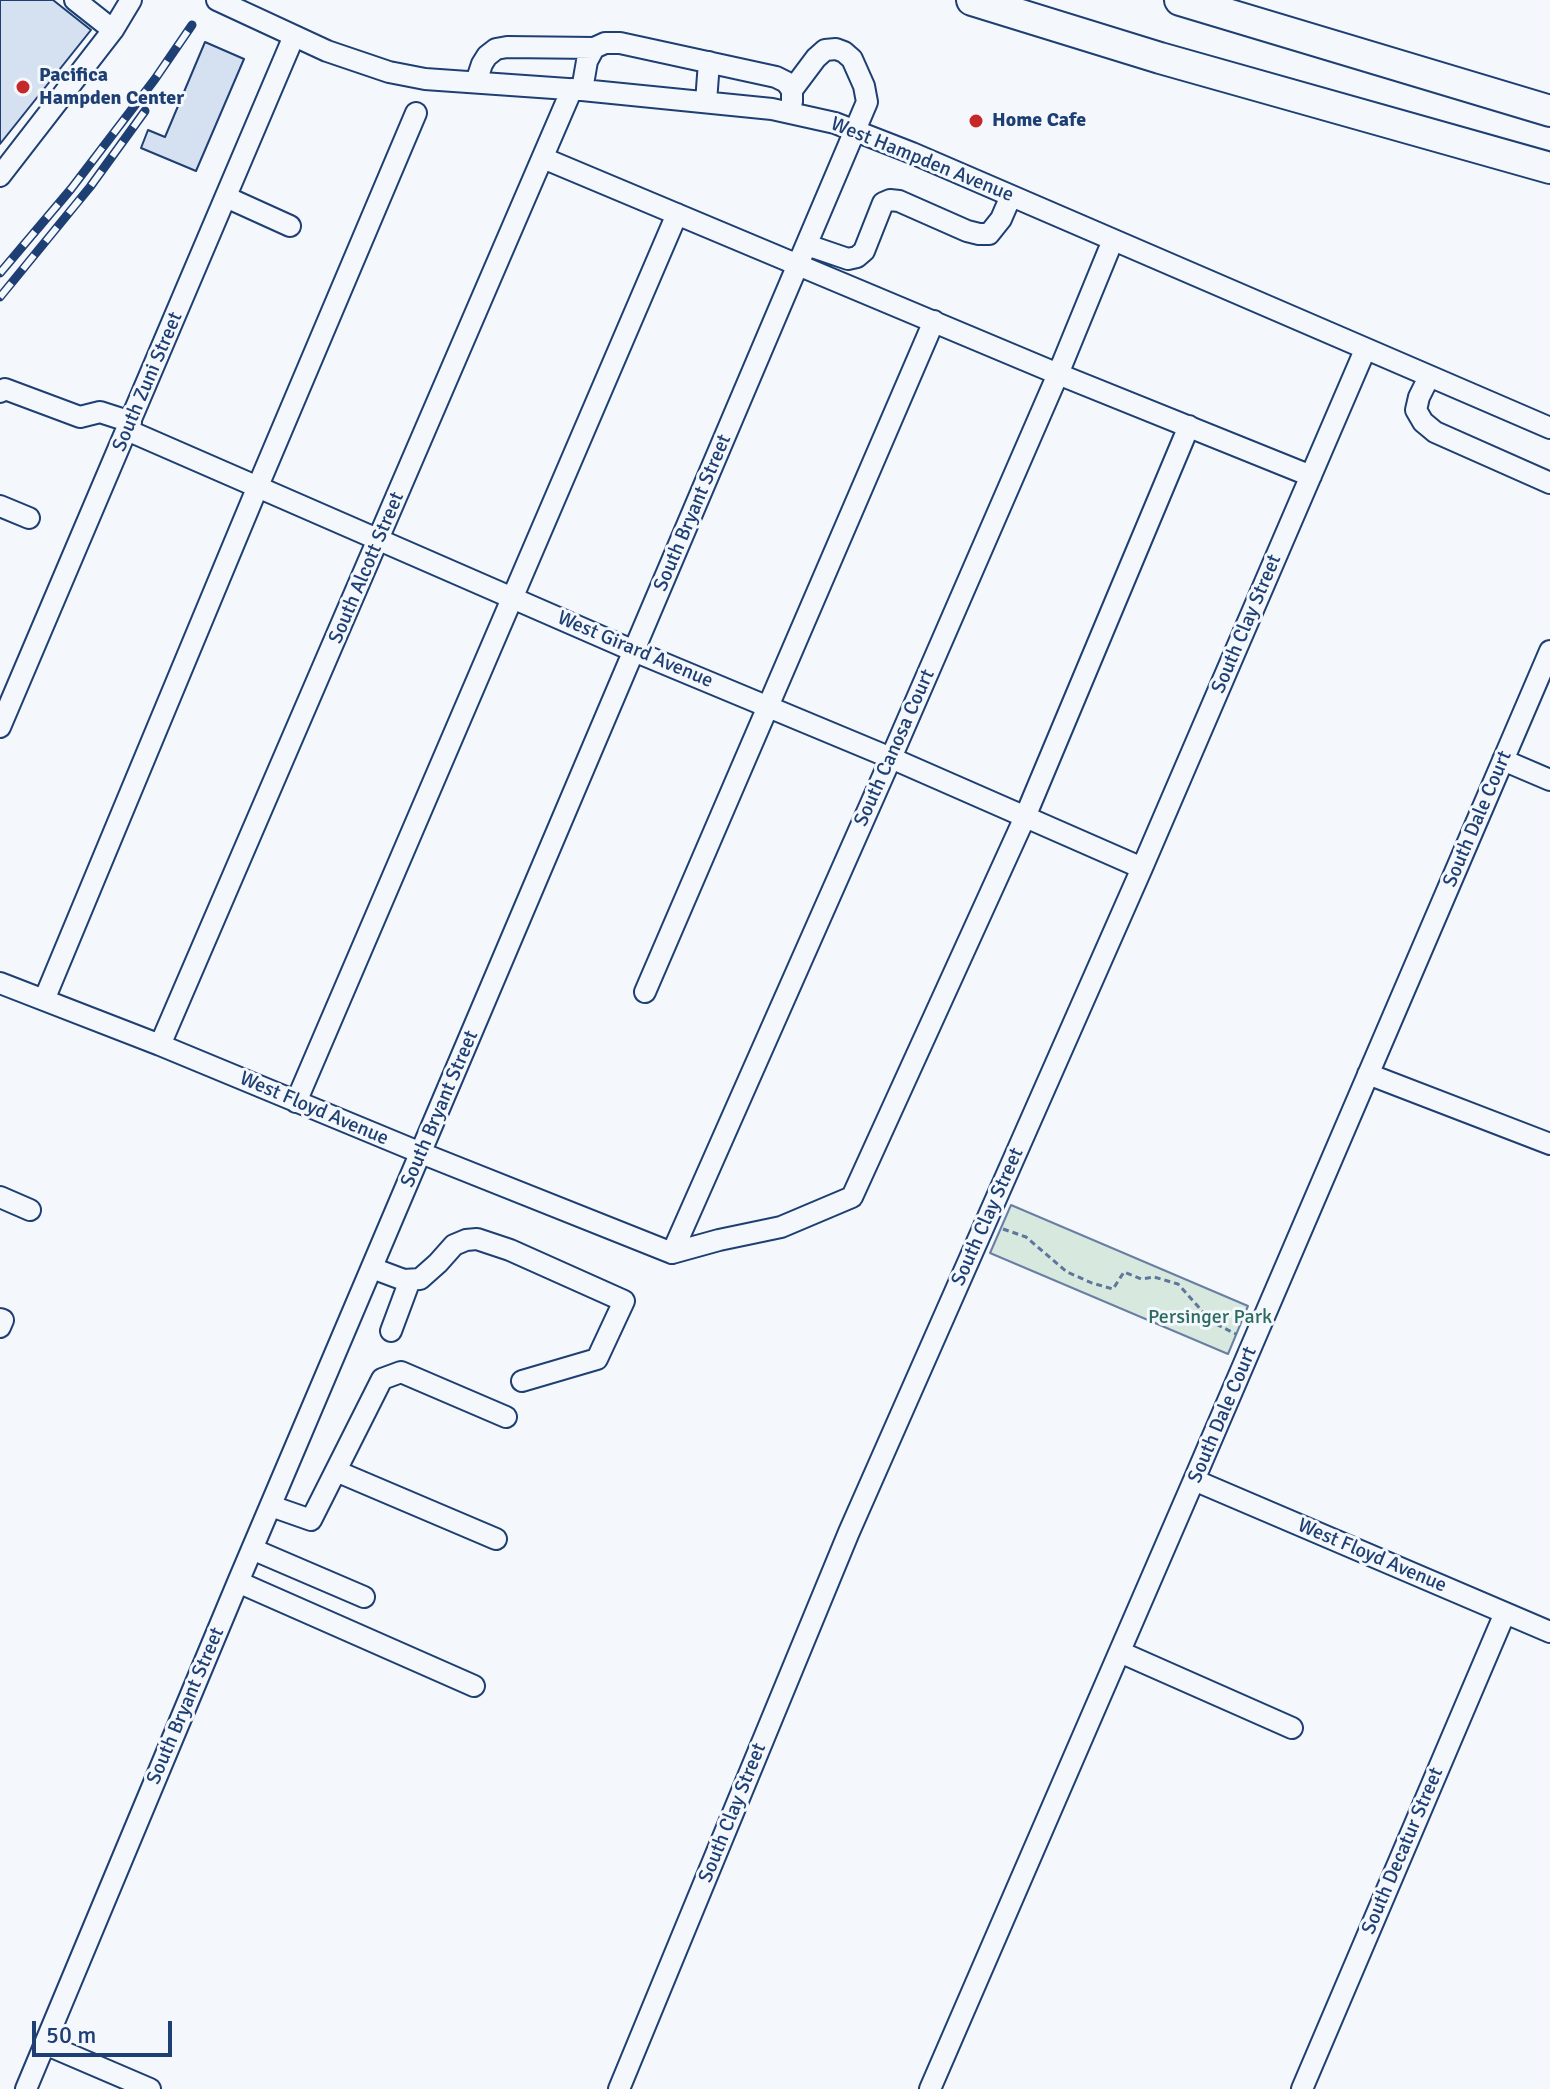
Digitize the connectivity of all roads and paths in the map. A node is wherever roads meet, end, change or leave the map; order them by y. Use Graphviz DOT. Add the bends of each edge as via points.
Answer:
graph roads {
  1 [pos="75,0"];
  2 [pos="131,0"];
  3 [pos="217,0"];
  4 [pos="972,0"];
  5 [pos="1183,1"];
  6 [pos="113,30"];
  7 [pos="294,36"];
  8 [pos="594,48"];
  9 [pos="709,62"];
  10 [pos="476,82"];
  11 [pos="577,90"];
  12 [pos="792,90"];
  13 [pos="706,102"];
  14 [pos="1550,111"];
  15 [pos="792,112"];
  16 [pos="416,113"];
  17 [pos="856,131"];
  18 [pos="543,158"];
  19 [pos="1550,168"];
  20 [pos="0,176"];
  21 [pos="1011,196"];
  22 [pos="226,197"];
  23 [pos="677,214"];
  24 [pos="290,226"];
  25 [pos="1113,240"];
  26 [pos="807,245"];
  27 [pos="840,257"];
  28 [pos="799,264"];
  29 [pos="832,278"];
  30 [pos="934,321"];
  31 [pos="1365,350"];
  32 [pos="1058,374"];
  33 [pos="1429,377"];
  34 [pos="0,392"];
  35 [pos="129,426"];
  36 [pos="1189,426"];
  37 [pos="1550,428"];
  38 [pos="1311,476"];
  39 [pos="1550,483"];
  40 [pos="258,486"];
  41 [pos="0,506"];
  42 [pos="29,518"];
  43 [pos="380,538"];
  44 [pos="512,597"];
  45 [pos="634,651"];
  46 [pos="1550,651"];
  47 [pos="767,706"];
  48 [pos="0,727"];
  49 [pos="891,758"];
  50 [pos="1503,760"];
  51 [pos="1550,780"];
  52 [pos="1025,817"];
  53 [pos="1142,868"];
  54 [pos="0,983"];
  55 [pos="645,992"];
  56 [pos="44,1000"];
  57 [pos="160,1045"];
  58 [pos="1368,1074"];
  59 [pos="296,1102"];
  60 [pos="1550,1144"];
  61 [pos="421,1153"];
  62 [pos="0,1197"];
  63 [pos="30,1210"];
  64 [pos="986,1222"];
  65 [pos="672,1253"];
  66 [pos="372,1268"];
  67 [pos="410,1280"];
  68 [pos="391,1331"];
  69 [pos="1253,1343"];
  70 [pos="522,1381"];
  71 [pos="506,1417"];
  72 [pos="336,1471"];
  73 [pos="1194,1480"];
  74 [pos="271,1506"];
  75 [pos="496,1539"];
  76 [pos="252,1549"];
  77 [pos="238,1582"];
  78 [pos="364,1597"];
  79 [pos="1505,1613"];
  80 [pos="1550,1632"];
  81 [pos="1120,1652"];
  82 [pos="474,1686"];
  83 [pos="1292,1728"];
  84 [pos="45,2044"];
  85 [pos="26,2089"];
  86 [pos="150,2089"];
  87 [pos="619,2089"];
  88 [pos="930,2089"];
  89 [pos="1302,2089"];
  1 -- 6 [label="street"];
  2 -- 6 [label="street"];
  3 -- 7 [label="street, West Hampden Avenue"];
  4 -- 19 [label="highway"];
  5 -- 14 [label="highway"];
  6 -- 20 [label="street"];
  7 -- 10 [label="street, West Hampden Avenue" via="389,72"];
  7 -- 22 [label="street, South Zuni Street"];
  8 -- 9 [label="street" via="620,43"];
  8 -- 10 [label="street" via="496,49 482,64"];
  8 -- 11 [label="street, South Alcott Street"];
  9 -- 12 [label="street" via="776,77"];
  9 -- 13 [label="street"];
  10 -- 11 [label="street, West Hampden Avenue"];
  11 -- 13 [label="street, West Hampden Avenue"];
  11 -- 18 [label="street, South Alcott Street"];
  12 -- 15 [label="street"];
  12 -- 17 [label="street, South Bryant Street" via="825,50 844,52 867,93"];
  13 -- 15 [label="street, West Hampden Avenue"];
  15 -- 17 [label="street, West Hampden Avenue"];
  16 -- 40 [label="street"];
  17 -- 21 [label="street, West Hampden Avenue"];
  17 -- 26 [label="street, South Bryant Street"];
  18 -- 23 [label="street"];
  18 -- 43 [label="street, South Alcott Street"];
  21 -- 25 [label="street, West Hampden Avenue"];
  21 -- 27 [label="street" via="989,234 967,231 890,200 883,203 864,251 857,257"];
  22 -- 24 [label="street"];
  22 -- 35 [label="street, South Zuni Street"];
  23 -- 28 [label="street"];
  23 -- 44 [label="street"];
  25 -- 31 [label="street, West Hampden Avenue"];
  25 -- 32 [label="street, South Canosa Court"];
  26 -- 27 [label="street"];
  26 -- 28 [label="street, South Bryant Street"];
  27 -- 29 [label="street"];
  28 -- 29 [label="street"];
  28 -- 45 [label="street, South Bryant Street"];
  29 -- 30 [label="street"];
  30 -- 32 [label="street"];
  30 -- 47 [label="street"];
  31 -- 33 [label="street, West Hampden Avenue"];
  31 -- 38 [label="street, South Clay Street"];
  32 -- 36 [label="street"];
  32 -- 49 [label="street, South Canosa Court"];
  33 -- 37 [label="street, West Hampden Avenue"];
  33 -- 39 [label="street" via="1416,410 1423,422"];
  34 -- 35 [label="street, West Girard Avenue" via="5,389 80,417 100,412"];
  35 -- 40 [label="street, West Girard Avenue"];
  35 -- 48 [label="street, South Zuni Street"];
  36 -- 38 [label="street"];
  36 -- 52 [label="street"];
  38 -- 53 [label="street, South Clay Street"];
  40 -- 43 [label="street, West Girard Avenue"];
  40 -- 56 [label="street"];
  41 -- 42 [label="street"];
  43 -- 44 [label="street, West Girard Avenue"];
  43 -- 57 [label="street, South Alcott Street"];
  44 -- 45 [label="street, West Girard Avenue"];
  44 -- 59 [label="street"];
  45 -- 47 [label="street, West Girard Avenue"];
  45 -- 61 [label="street, South Bryant Street"];
  46 -- 50 [label="street, South Dale Court"];
  47 -- 49 [label="street, West Girard Avenue"];
  47 -- 55 [label="street"];
  49 -- 52 [label="street, West Girard Avenue"];
  49 -- 65 [label="street, South Canosa Court"];
  50 -- 51 [label="street"];
  50 -- 58 [label="street, South Dale Court"];
  52 -- 53 [label="street, West Girard Avenue"];
  52 -- 65 [label="street" via="852,1197 781,1227"];
  53 -- 64 [label="street, South Clay Street"];
  54 -- 56 [label="street, West Floyd Avenue"];
  56 -- 57 [label="street, West Floyd Avenue"];
  57 -- 59 [label="street, West Floyd Avenue"];
  58 -- 60 [label="street"];
  58 -- 69 [label="street, South Dale Court"];
  59 -- 61 [label="street, West Floyd Avenue"];
  61 -- 65 [label="street, West Floyd Avenue"];
  61 -- 66 [label="street, South Bryant Street"];
  62 -- 63 [label="street"];
  64 -- 69 [label="path" via="1026,1237 1067,1272 1092,1283 1113,1289 1124,1272 1178,1284 1212,1322"];
  64 -- 87 [label="street, South Clay Street" via="849,1532"];
  66 -- 67 [label="street"];
  66 -- 74 [label="street, South Bryant Street"];
  67 -- 68 [label="street"];
  67 -- 70 [label="street" via="420,1279 454,1245 477,1239 624,1301 597,1359"];
  69 -- 73 [label="street, South Dale Court"];
  71 -- 72 [label="street" via="401,1372 382,1379"];
  72 -- 74 [label="street" via="311,1520"];
  72 -- 75 [label="street"];
  73 -- 79 [label="street, West Floyd Avenue"];
  73 -- 81 [label="street, South Dale Court"];
  74 -- 76 [label="street, South Bryant Street"];
  76 -- 77 [label="street, South Bryant Street"];
  76 -- 78 [label="street"];
  77 -- 82 [label="street"];
  77 -- 84 [label="street, South Bryant Street"];
  79 -- 80 [label="street, West Floyd Avenue"];
  79 -- 89 [label="street, South Decatur Street"];
  81 -- 83 [label="street"];
  81 -- 88 [label="street, South Dale Court"];
  84 -- 85 [label="street, South Bryant Street"];
  84 -- 86 [label="street"];
}
